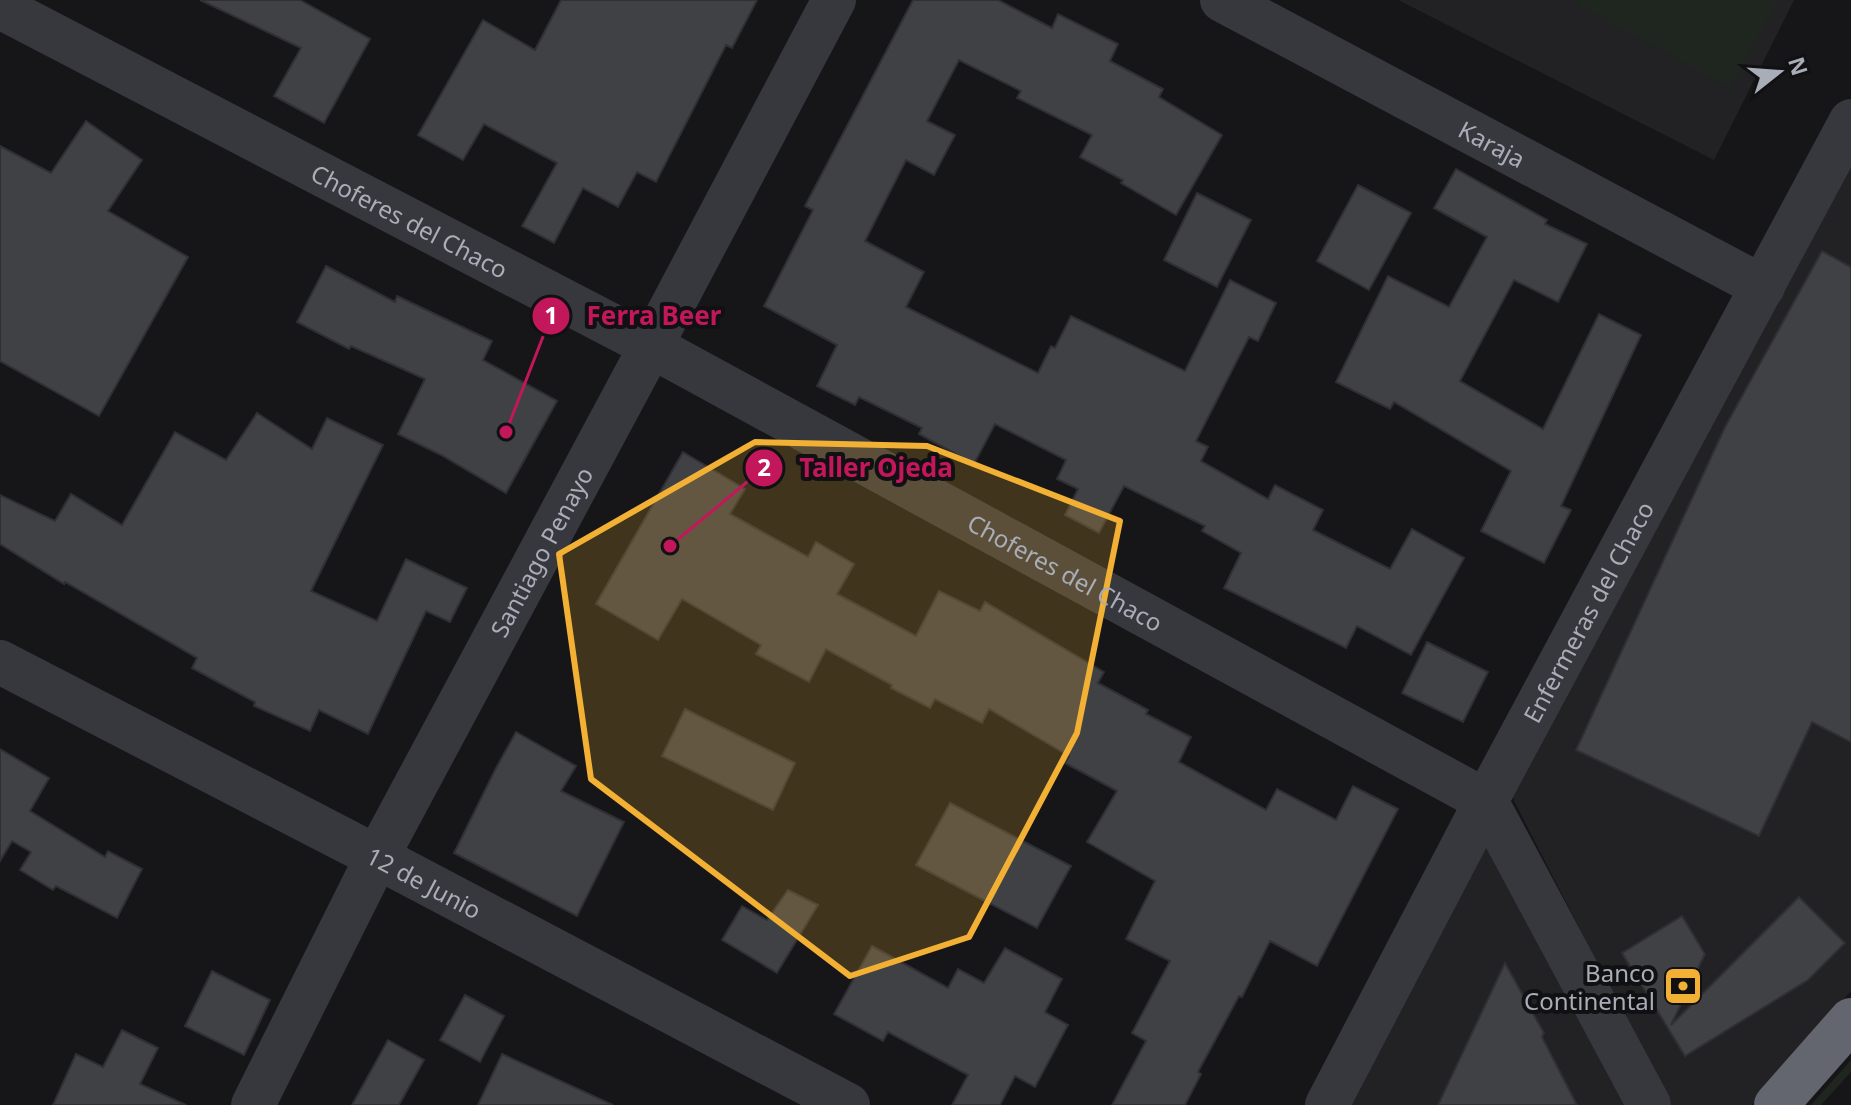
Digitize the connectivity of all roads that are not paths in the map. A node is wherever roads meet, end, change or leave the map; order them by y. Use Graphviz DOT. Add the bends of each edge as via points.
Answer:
graph roads {
  1 [pos="834,0"];
  2 [pos="1222,0"];
  3 [pos="0,7"];
  4 [pos="1851,121"];
  5 [pos="1763,287"];
  6 [pos="651,346"];
  7 [pos="0,662"];
  8 [pos="1486,801"];
  9 [pos="377,857"];
  10 [pos="1851,1020"];
  11 [pos="253,1105"];
  12 [pos="848,1105"];
  13 [pos="1327,1105"];
  14 [pos="1649,1105"];
  15 [pos="1776,1105"];
  1 -- 6 [label="street, Santiago Penayo"];
  2 -- 5 [label="street, Karaja"];
  3 -- 6 [label="street, Choferes del Chaco"];
  4 -- 5 [label="street, Enfermeras del Chaco"];
  5 -- 8 [label="street, Enfermeras del Chaco"];
  6 -- 8 [label="street, Choferes del Chaco"];
  6 -- 9 [label="street, Santiago Penayo"];
  7 -- 9 [label="street, 12 de Junio"];
  8 -- 13 [label="street, Enfermeras del Chaco"];
  8 -- 14 [label="street"];
  9 -- 11 [label="street, Santiago Penayo"];
  9 -- 12 [label="street, 12 de Junio"];
  10 -- 15 [label="highway"];
}
